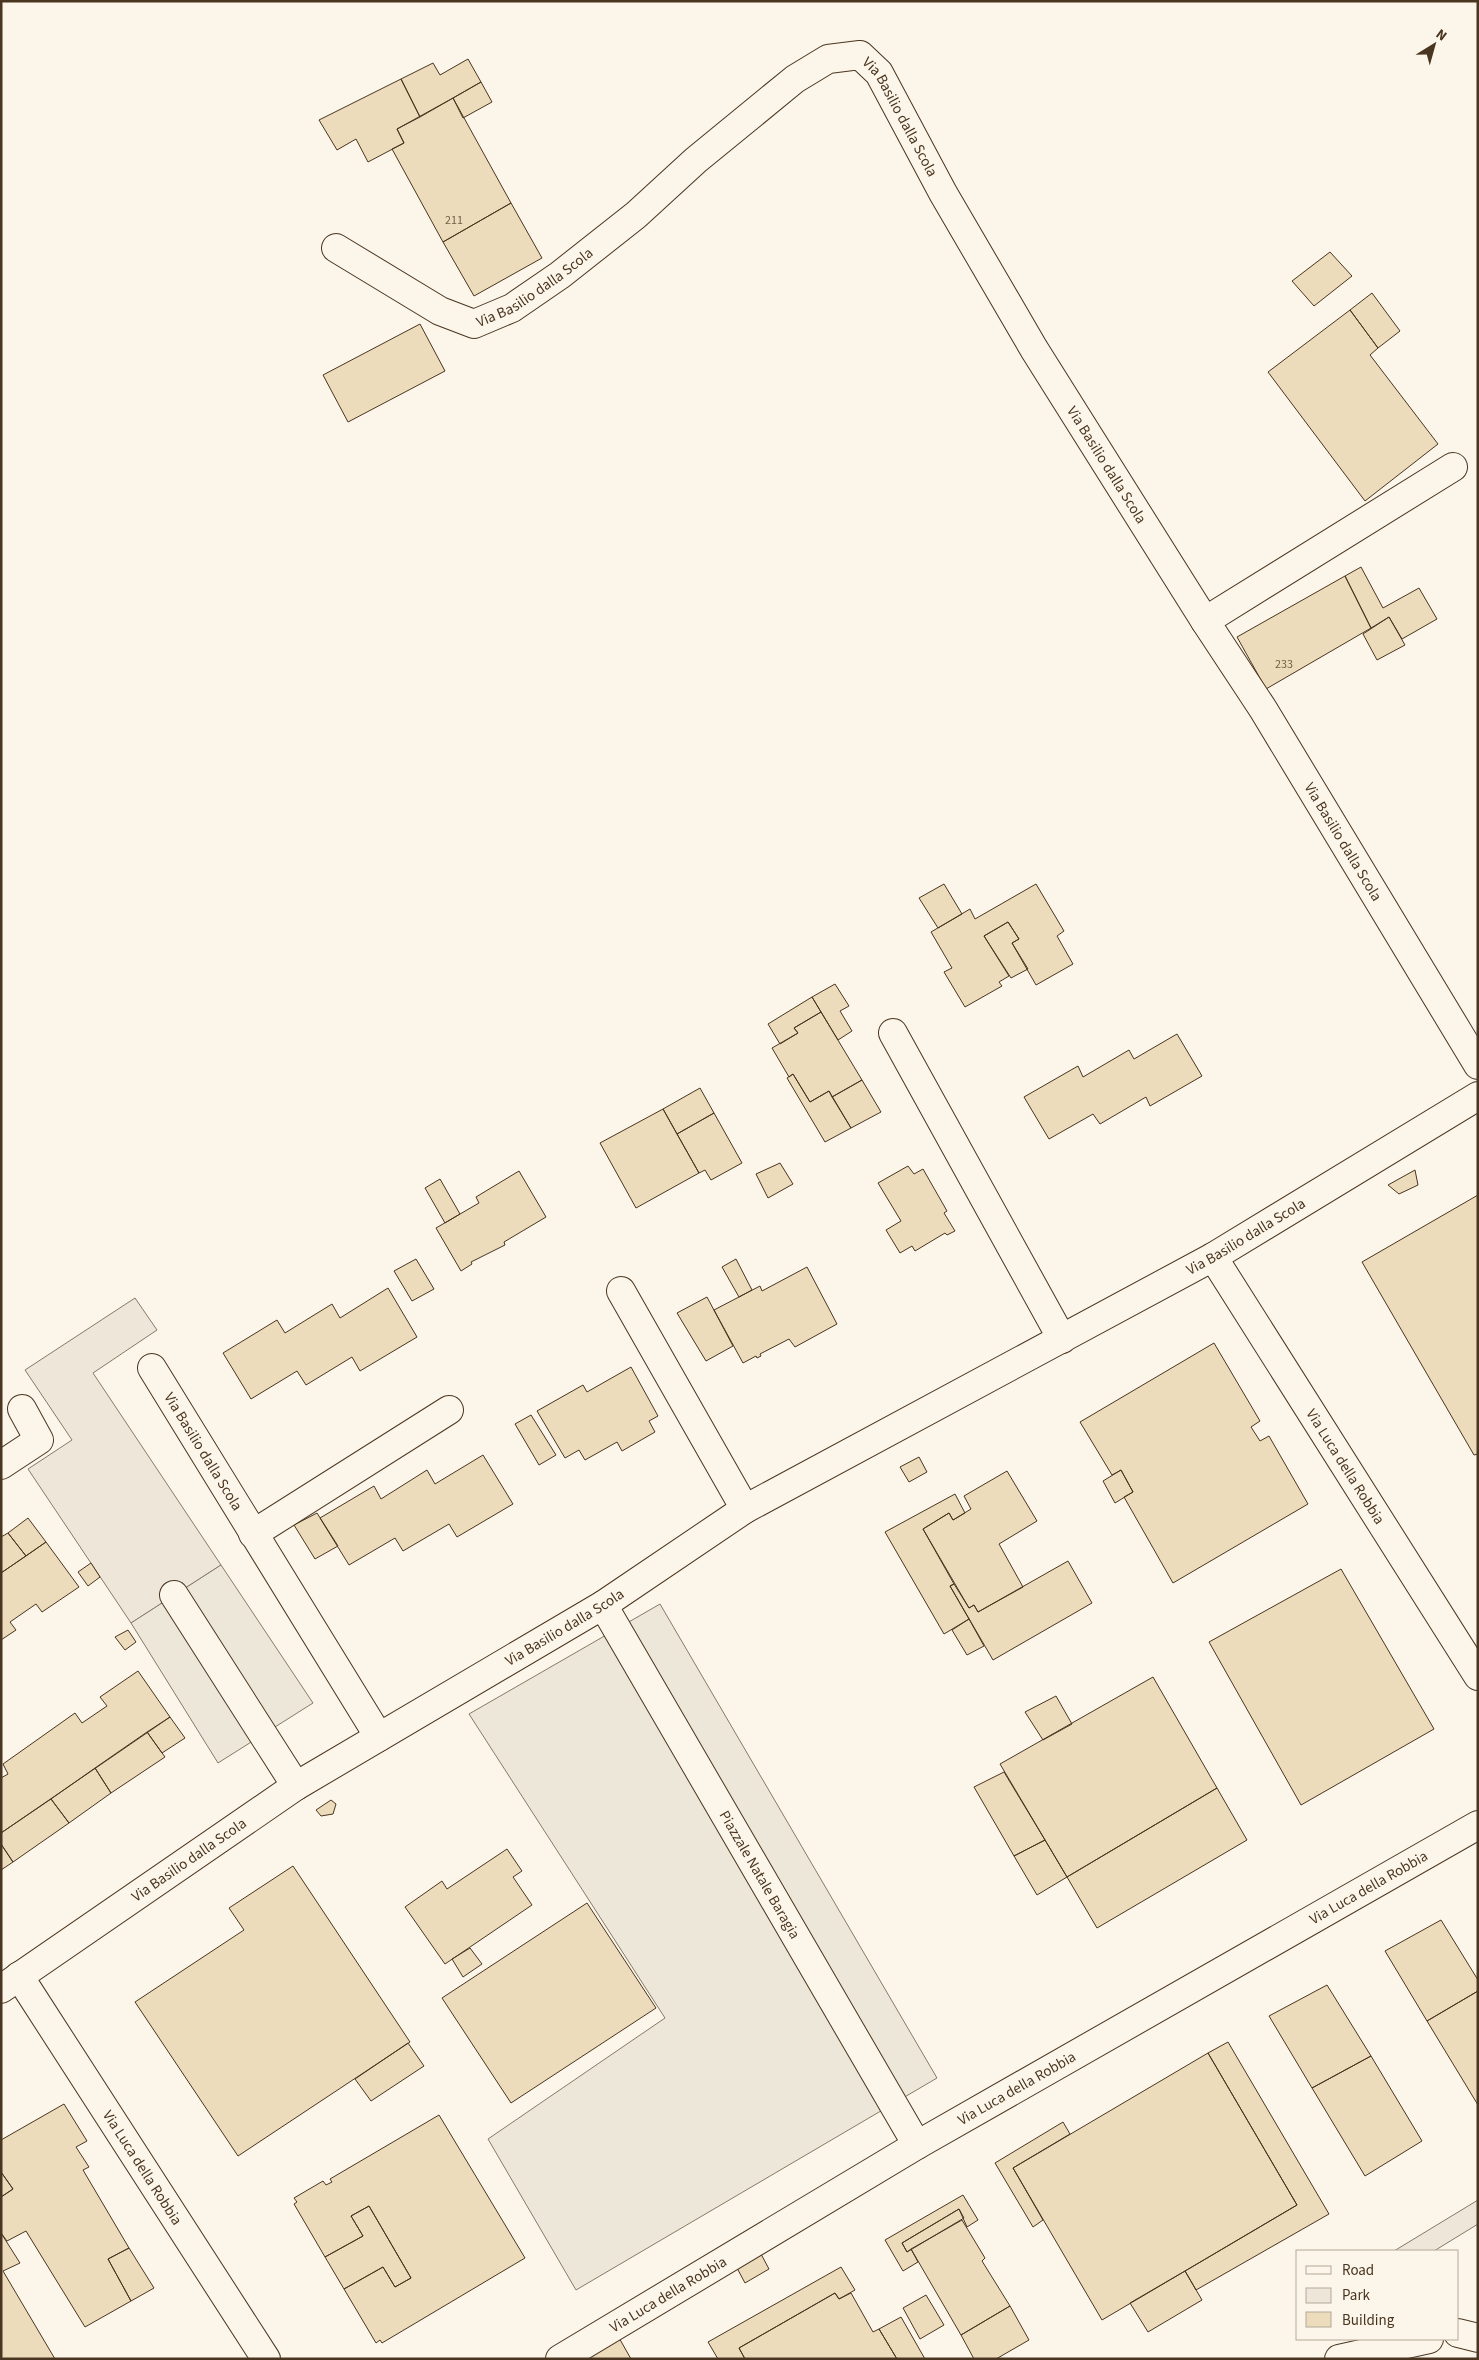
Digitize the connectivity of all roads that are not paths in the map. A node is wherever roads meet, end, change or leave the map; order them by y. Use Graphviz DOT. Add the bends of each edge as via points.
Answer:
graph roads {
  1 [pos="336,248"];
  2 [pos="1453,467"];
  3 [pos="1204,621"];
  4 [pos="894,1033"];
  5 [pos="1478,1065"];
  6 [pos="1478,1096"];
  7 [pos="1213,1257"];
  8 [pos="621,1291"];
  9 [pos="1062,1338"];
  10 [pos="152,1368"];
  11 [pos="22,1409"];
  12 [pos="449,1410"];
  13 [pos="1,1465"];
  14 [pos="745,1509"];
  15 [pos="253,1534"];
  16 [pos="174,1595"];
  17 [pos="603,1605"];
  18 [pos="1478,1676"];
  19 [pos="379,1737"];
  20 [pos="296,1786"];
  21 [pos="1478,1825"];
  22 [pos="10,1983"];
  23 [pos="917,2145"];
  24 [pos="1459,2333"];
  25 [pos="1478,2338"];
  26 [pos="1424,2340"];
  27 [pos="266,2359"];
  28 [pos="560,2359"];
  29 [pos="1339,2359"];
  1 -- 3 [label="street, Via Basilio dalla Scola" via="440,311 474,324 512,308 560,275 636,216 696,160 796,79 828,59 860,55 879,74 943,193 1034,349"];
  2 -- 3 [label="street"];
  3 -- 5 [label="street, Via Basilio dalla Scola" via="1263,709"];
  4 -- 9 [label="street"];
  6 -- 7 [label="street, Via Basilio dalla Scola"];
  7 -- 9 [label="street, Via Basilio dalla Scola"];
  7 -- 18 [label="street, Via Luca della Robbia"];
  8 -- 14 [label="street"];
  9 -- 14 [label="street, Via Basilio dalla Scola"];
  10 -- 15 [label="street, Via Basilio dalla Scola"];
  11 -- 13 [label="street" via="39,1440"];
  12 -- 15 [label="street"];
  14 -- 17 [label="street, Via Basilio dalla Scola"];
  15 -- 19 [label="street, Via Basilio dalla Scola"];
  16 -- 20 [label="street"];
  17 -- 19 [label="street, Via Basilio dalla Scola"];
  17 -- 23 [label="street, Piazzale Natale Baragia"];
  19 -- 20 [label="street, Via Basilio dalla Scola"];
  20 -- 22 [label="street, Via Basilio dalla Scola"];
  21 -- 23 [label="street, Via Luca della Robbia"];
  22 -- 27 [label="street, Via Luca della Robbia"];
  23 -- 28 [label="street, Via Luca della Robbia"];
  24 -- 25 [label="street"];
  26 -- 29 [label="street"];
}
